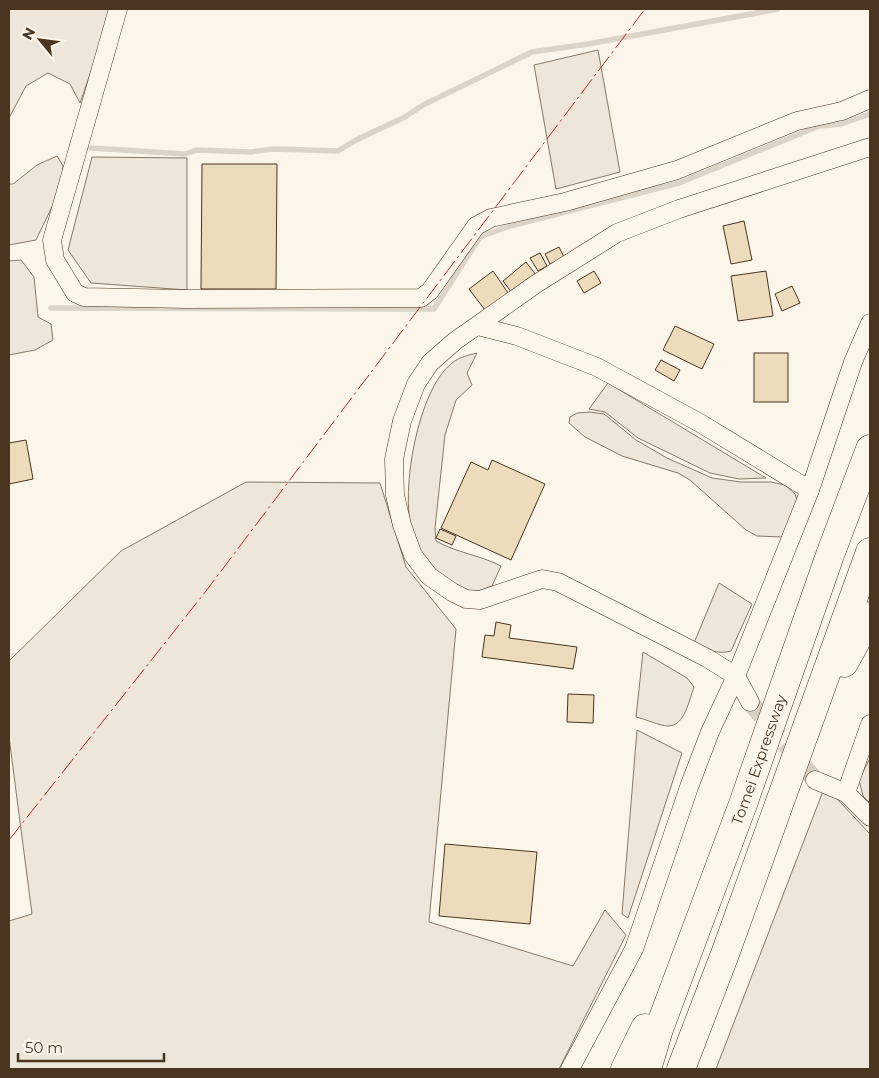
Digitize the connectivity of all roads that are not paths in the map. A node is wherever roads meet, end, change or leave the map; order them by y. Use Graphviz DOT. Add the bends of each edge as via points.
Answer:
graph roads {
  1 [pos="118,9"];
  2 [pos="870,99"];
  3 [pos="870,147"];
  4 [pos="870,323"];
  5 [pos="478,326"];
  6 [pos="870,449"];
  7 [pos="810,490"];
  8 [pos="870,552"];
  9 [pos="870,616"];
  10 [pos="736,676"];
  11 [pos="750,702"];
  12 [pos="870,724"];
  13 [pos="803,737"];
  14 [pos="815,780"];
  15 [pos="846,793"];
  16 [pos="870,817"];
  17 [pos="705,906"];
  18 [pos="570,1069"];
  19 [pos="625,1069"];
  20 [pos="647,1069"];
  21 [pos="681,1069"];
  1 -- 2 [label="street" via="52,240 55,260 75,293 84,297 421,298 430,291 476,226 490,218 565,202 677,170 797,121 842,111"];
  3 -- 5 [label="street" via="679,209 617,233 536,284"];
  4 -- 7 [label="street" via="853,362"];
  5 -- 7 [label="street" via="517,336 597,367 700,423"];
  5 -- 10 [label="street" via="430,363 416,384 402,421 394,459 394,495 413,555 429,576 466,599 480,600 542,579 558,582"];
  6 -- 17 [label="highway, Tomei Expressway"];
  7 -- 10 [label="street"];
  8 -- 13 [label="highway"];
  9 -- 13 [label="highway"];
  10 -- 11 [label="street"];
  10 -- 18 [label="street" via="688,787 634,950"];
  12 -- 15 [label="street"];
  13 -- 21 [label="highway"];
  14 -- 15 [label="street"];
  15 -- 16 [label="street"];
  17 -- 19 [label="highway"];
  17 -- 20 [label="highway, Tomei Expressway"];
}
